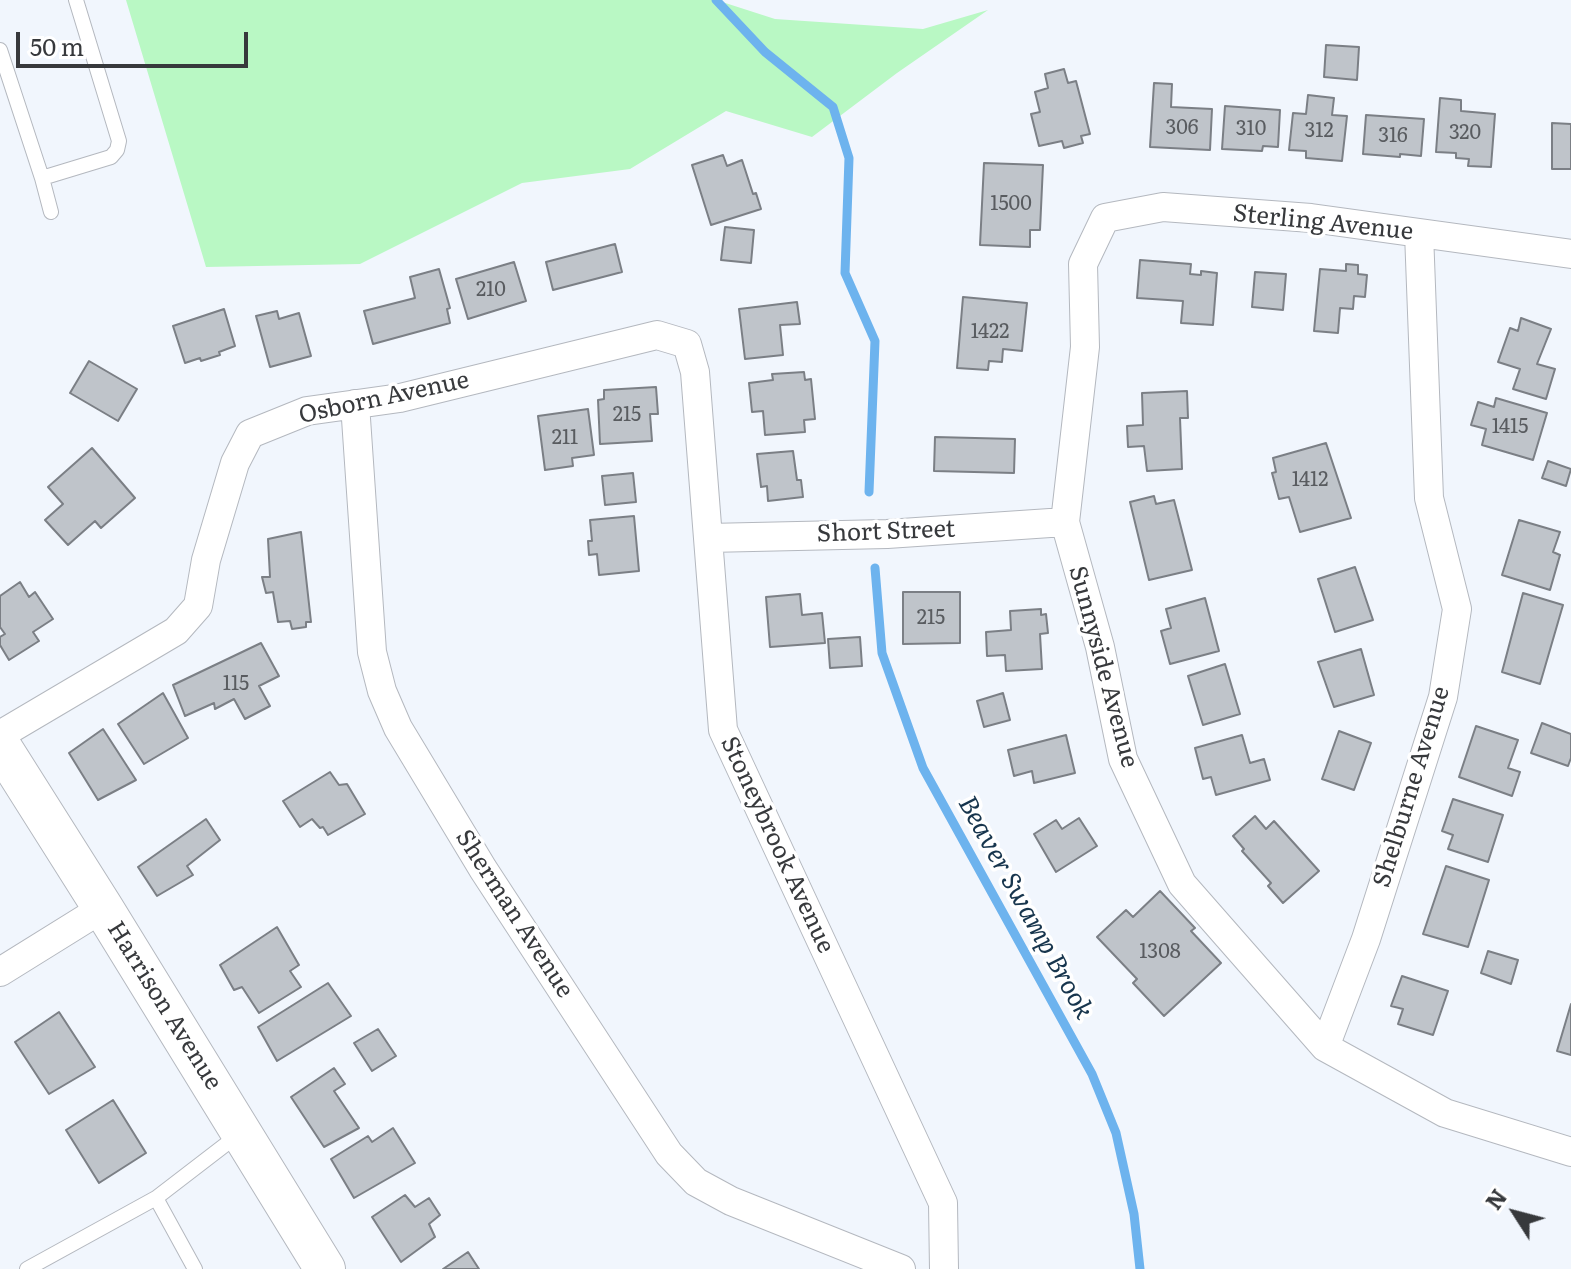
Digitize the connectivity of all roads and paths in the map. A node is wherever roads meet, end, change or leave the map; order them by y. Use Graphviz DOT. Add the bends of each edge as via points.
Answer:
graph roads {
  1 [pos="76,0"];
  2 [pos="0,50"];
  3 [pos="42,178"];
  4 [pos="51,212"];
  5 [pos="1419,233"];
  6 [pos="1092,245"];
  7 [pos="1571,254"];
  8 [pos="647,337"];
  9 [pos="355,404"];
  10 [pos="1065,522"];
  11 [pos="708,538"];
  12 [pos="0,735"];
  13 [pos="0,745"];
  14 [pos="103,908"];
  15 [pos="0,972"];
  16 [pos="1325,1047"];
  17 [pos="242,1132"];
  18 [pos="1571,1152"];
  19 [pos="156,1198"];
  20 [pos="27,1269"];
  21 [pos="195,1269"];
  22 [pos="325,1269"];
  23 [pos="901,1269"];
  24 [pos="944,1269"];
  1 -- 3 [label="lane" via="119,141 111,157"];
  2 -- 3 [label="lane"];
  3 -- 4 [label="lane"];
  5 -- 6 [label="street, Sterling Avenue" via="1311,218 1163,207 1105,218"];
  5 -- 7 [label="street, Sterling Avenue"];
  5 -- 16 [label="street, Shelburne Avenue" via="1429,498 1457,609 1443,697 1366,939"];
  6 -- 10 [label="street, Sunnyside Avenue" via="1083,264 1085,347"];
  8 -- 9 [label="street, Osborn Avenue" via="400,398"];
  8 -- 11 [label="street, Stoneybrook Avenue" via="687,344 695,372"];
  9 -- 12 [label="street, Osborn Avenue" via="307,411 250,434 235,463 198,606 176,631"];
  9 -- 23 [label="street, Sherman Avenue" via="372,652 382,691 398,728 483,869 669,1154 696,1182"];
  10 -- 11 [label="street, Short Street" via="887,534"];
  10 -- 16 [label="street, Sunnyside Avenue" via="1100,647 1123,759 1182,884"];
  11 -- 24 [label="street, Stoneybrook Avenue" via="723,730 943,1203"];
  13 -- 14 [label="main road, Harrison Avenue"];
  14 -- 15 [label="street"];
  14 -- 17 [label="main road, Harrison Avenue"];
  16 -- 18 [label="street, Sunnyside Avenue" via="1445,1113"];
  17 -- 19 [label="lane"];
  17 -- 22 [label="main road, Harrison Avenue"];
  19 -- 20 [label="lane"];
  19 -- 21 [label="lane"];
}
